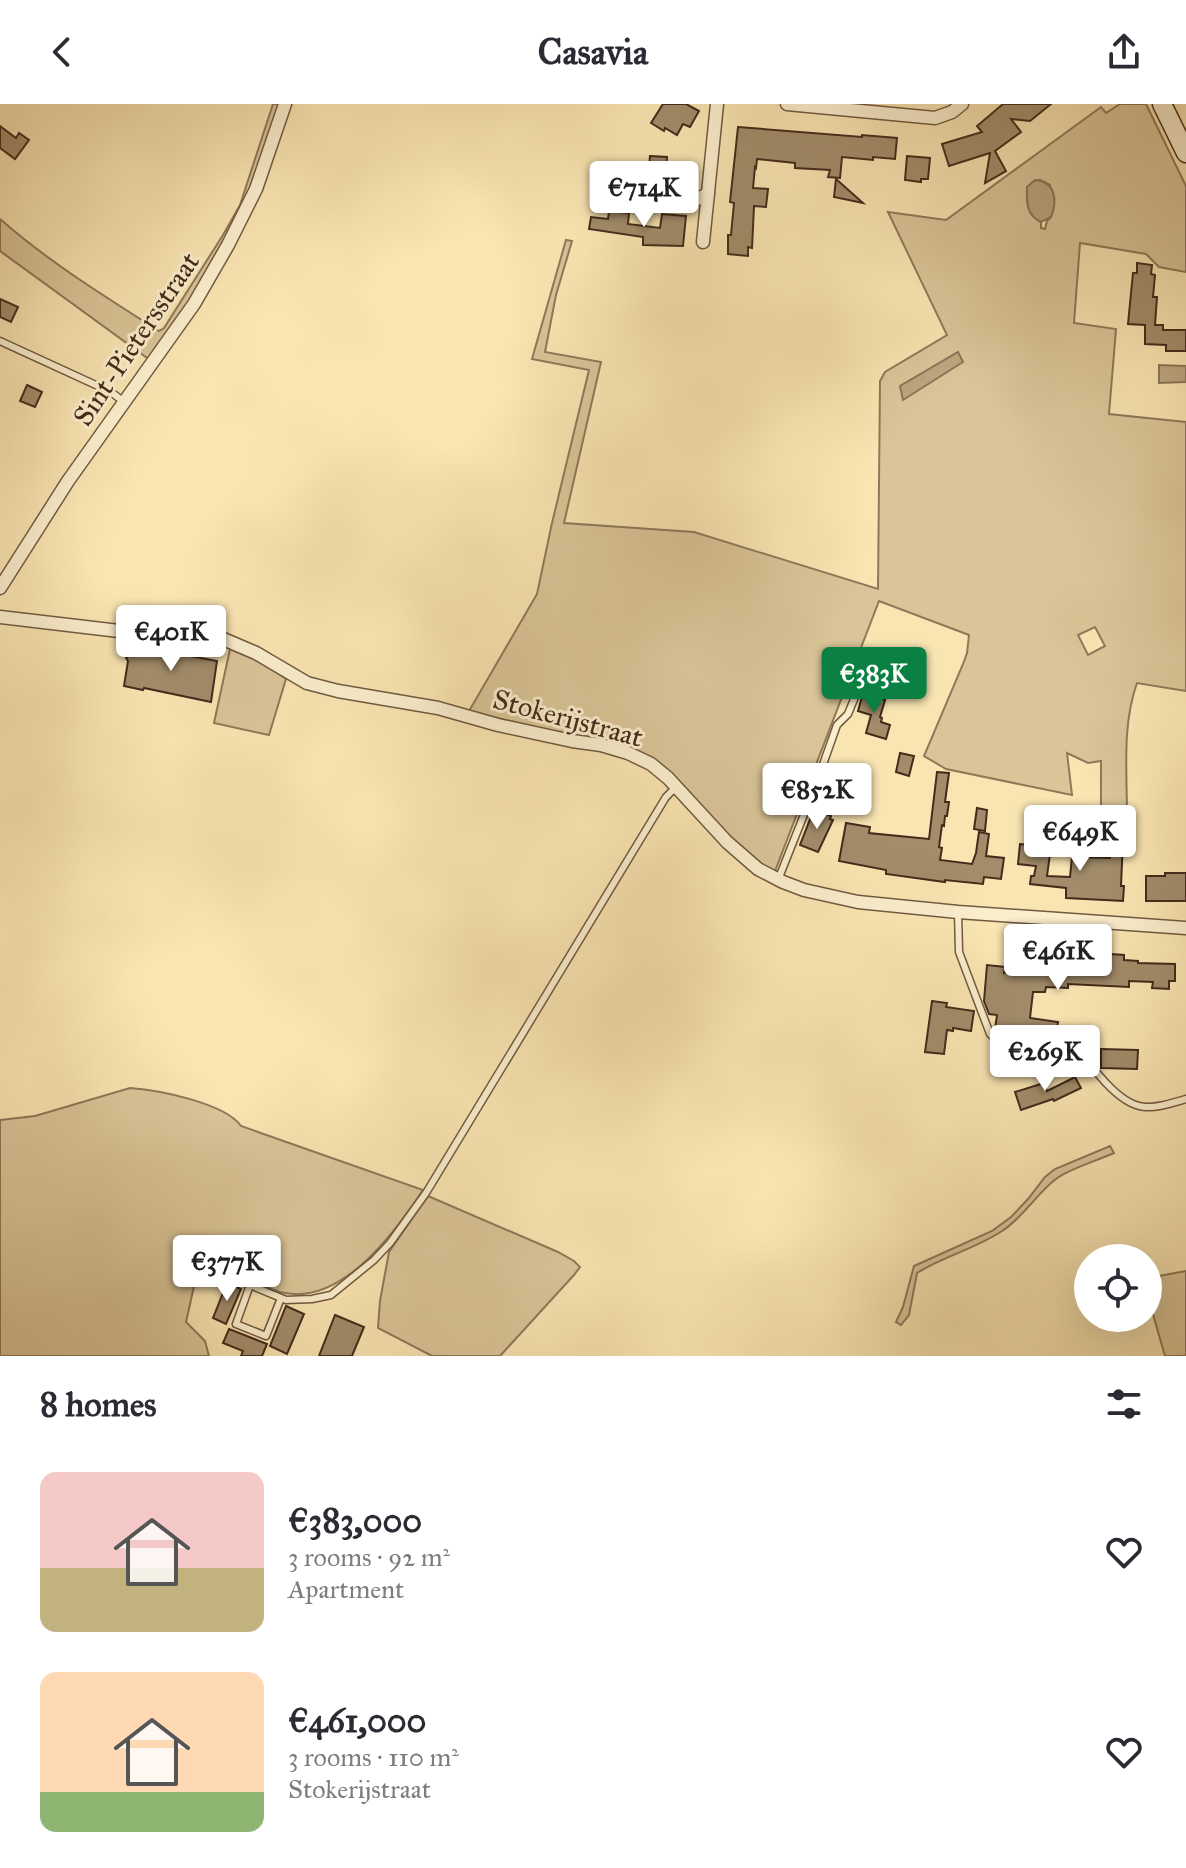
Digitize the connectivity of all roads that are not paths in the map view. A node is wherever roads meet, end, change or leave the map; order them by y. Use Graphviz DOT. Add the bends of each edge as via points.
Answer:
graph roads {
  1 [pos="285,104"];
  2 [pos="717,104"];
  3 [pos="787,104"];
  4 [pos="962,104"];
  5 [pos="1162,104"];
  6 [pos="1186,153"];
  7 [pos="708,194"];
  8 [pos="614,198"];
  9 [pos="633,199"];
  10 [pos="703,242"];
  11 [pos="0,341"];
  12 [pos="124,402"];
  13 [pos="0,588"];
  14 [pos="0,617"];
  15 [pos="857,692"];
  16 [pos="676,787"];
  17 [pos="778,880"];
  18 [pos="958,912"];
  19 [pos="1186,928"];
  20 [pos="1186,1099"];
  21 [pos="210,1270"];
  22 [pos="250,1285"];
  23 [pos="281,1298"];
  1 -- 12 [label="street, Sint-Pietersstraat" via="240,225 194,304"];
  2 -- 7 [label="street"];
  3 -- 4 [label="street" via="935,118"];
  5 -- 6 [label="street"];
  7 -- 9 [label="street" via="686,204"];
  7 -- 10 [label="street"];
  8 -- 9 [label="lane"];
  11 -- 12 [label="lane"];
  12 -- 13 [label="street, Sint-Pietersstraat"];
  14 -- 16 [label="street, Stokerijstraat" via="221,638 307,683 628,753 651,764"];
  15 -- 17 [label="lane" via="837,725"];
  16 -- 17 [label="street, Stokerijstraat" via="727,842"];
  16 -- 23 [label="lane" via="397,1235 331,1295"];
  17 -- 18 [label="street, Stokerijstraat" via="858,902"];
  18 -- 19 [label="street, Stokerijstraat"];
  18 -- 20 [label="lane" via="959,952 990,1034 1032,1072 1078,1063 1088,1065 1114,1092 1141,1108"];
  21 -- 22 [label="lane"];
  22 -- 23 [label="lane"];
  22 -- 23 [label="lane" via="236,1324 266,1336"];
}
